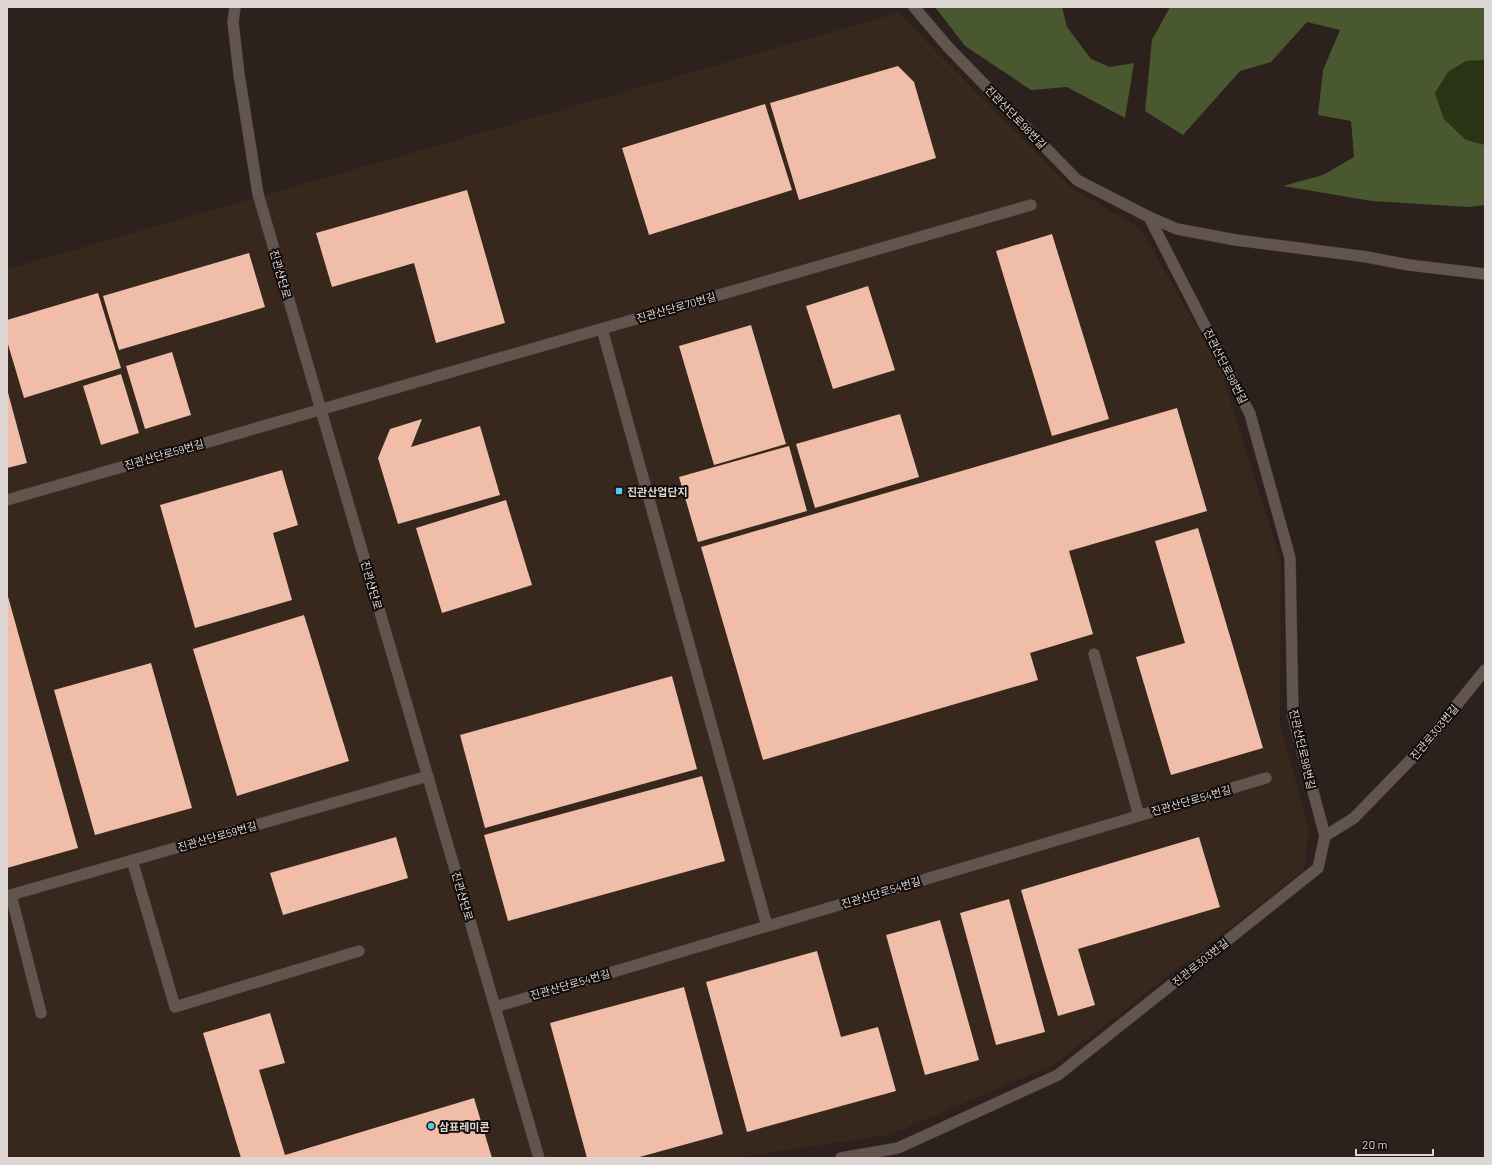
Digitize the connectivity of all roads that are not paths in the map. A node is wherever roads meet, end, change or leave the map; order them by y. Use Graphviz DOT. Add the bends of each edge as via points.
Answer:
graph roads {
  1 [pos="235,7"];
  2 [pos="914,7"];
  3 [pos="1031,205"];
  4 [pos="1149,217"];
  5 [pos="1485,274"];
  6 [pos="602,328"];
  7 [pos="321,409"];
  8 [pos="7,500"];
  9 [pos="1094,654"];
  10 [pos="1485,670"];
  11 [pos="428,776"];
  12 [pos="1266,778"];
  13 [pos="1139,816"];
  14 [pos="1325,836"];
  15 [pos="132,860"];
  16 [pos="9,895"];
  17 [pos="767,926"];
  18 [pos="359,952"];
  19 [pos="495,1006"];
  20 [pos="41,1013"];
  21 [pos="539,1158"];
  22 [pos="841,1158"];
  1 -- 7 [label="street, 진관산단로" via="233,22 239,74 258,194"];
  2 -- 4 [label="street, 진관산단로98번길" via="948,47 1077,180"];
  3 -- 6 [label="street, 진관산단로70번길"];
  4 -- 5 [label="street" via="1177,229 1236,240"];
  4 -- 14 [label="street, 진관산단로98번길" via="1250,414 1290,558 1293,716"];
  6 -- 7 [label="street, 진관산단로70번길"];
  6 -- 17 [label="street"];
  7 -- 8 [label="street, 진관산단로59번길"];
  7 -- 11 [label="street, 진관산단로"];
  9 -- 13 [label="street"];
  10 -- 14 [label="street, 진관로303번길" via="1422,749 1360,813"];
  11 -- 15 [label="street, 진관산단로59번길"];
  11 -- 19 [label="street, 진관산단로"];
  12 -- 13 [label="street, 진관산단로54번길"];
  13 -- 17 [label="street, 진관산단로54번길"];
  14 -- 22 [label="street, 진관로303번길" via="1318,868 1058,1075 898,1148"];
  15 -- 16 [label="street, 진관산단로59번길"];
  15 -- 18 [label="street" via="174,1007"];
  16 -- 20 [label="street"];
  17 -- 19 [label="street, 진관산단로54번길"];
  19 -- 21 [label="street, 진관산단로"];
}
